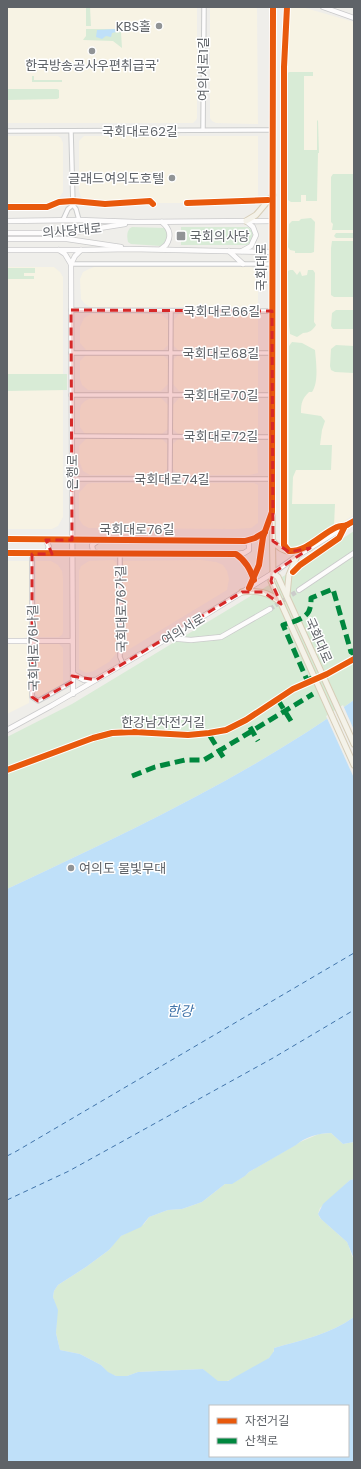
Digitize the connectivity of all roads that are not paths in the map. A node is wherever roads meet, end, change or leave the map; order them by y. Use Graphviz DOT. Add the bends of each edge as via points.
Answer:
graph roads {
  1 [pos="204,7"];
  2 [pos="273,7"];
  3 [pos="323,7"];
  4 [pos="354,18"];
  5 [pos="203,130"];
  6 [pos="273,130"];
  7 [pos="7,131"];
  8 [pos="71,131"];
  9 [pos="273,195"];
  10 [pos="73,204"];
  11 [pos="63,220"];
  12 [pos="79,220"];
  13 [pos="8,221"];
  14 [pos="246,221"];
  15 [pos="273,221"];
  16 [pos="136,222"];
  17 [pos="162,222"];
  18 [pos="7,234"];
  19 [pos="7,239"];
  20 [pos="130,249"];
  21 [pos="7,250"];
  22 [pos="59,250"];
  23 [pos="81,250"];
  24 [pos="157,250"];
  25 [pos="229,251"];
  26 [pos="241,251"];
  27 [pos="272,252"];
  28 [pos="71,264"];
  29 [pos="243,264"];
  30 [pos="272,264"];
  31 [pos="71,310"];
  32 [pos="171,310"];
  33 [pos="272,311"];
  34 [pos="71,353"];
  35 [pos="171,353"];
  36 [pos="272,353"];
  37 [pos="71,395"];
  38 [pos="170,395"];
  39 [pos="272,395"];
  40 [pos="72,436"];
  41 [pos="170,436"];
  42 [pos="272,436"];
  43 [pos="72,479"];
  44 [pos="170,479"];
  45 [pos="272,479"];
  46 [pos="272,512"];
  47 [pos="354,521"];
  48 [pos="265,532"];
  49 [pos="7,539"];
  50 [pos="46,540"];
  51 [pos="72,540"];
  52 [pos="99,540"];
  53 [pos="245,541"];
  54 [pos="273,541"];
  55 [pos="310,548"];
  56 [pos="354,553"];
  57 [pos="7,554"];
  58 [pos="32,554"];
  59 [pos="46,554"];
  60 [pos="72,554"];
  61 [pos="100,554"];
  62 [pos="120,554"];
  63 [pos="236,554"];
  64 [pos="297,556"];
  65 [pos="274,573"];
  66 [pos="254,580"];
  67 [pos="249,588"];
  68 [pos="299,590"];
  69 [pos="242,592"];
  70 [pos="287,596"];
  71 [pos="281,604"];
  72 [pos="270,609"];
  73 [pos="168,638"];
  74 [pos="32,641"];
  75 [pos="72,641"];
  76 [pos="7,642"];
  77 [pos="123,664"];
  78 [pos="72,671"];
  79 [pos="96,680"];
  80 [pos="72,682"];
  81 [pos="72,694"];
  82 [pos="7,730"];
  83 [pos="354,744"];
  84 [pos="354,765"];
  1 -- 5 [label="street, 여의서로1길"];
  2 -- 6 [label="main road, 국회대로"];
  3 -- 4 [label="main road"];
  5 -- 6 [label="street, 국회대로62길"];
  5 -- 8 [label="street, 국회대로62길"];
  6 -- 9 [label="main road, 국회대로"];
  7 -- 8 [label="street, 국회대로62길"];
  8 -- 10 [label="street, 의사당대로"];
  9 -- 14 [label="main road" via="256,215"];
  9 -- 15 [label="main road, 국회대로"];
  10 -- 11 [label="street"];
  10 -- 12 [label="street"];
  11 -- 12 [label="main road, 의사당대로"];
  11 -- 13 [label="main road, 의사당대로"];
  12 -- 16 [label="main road, 의사당대로"];
  14 -- 15 [label="main road, 의사당대로"];
  14 -- 17 [label="main road, 의사당대로"];
  14 -- 26 [label="main road" via="254,227 256,235 251,246"];
  15 -- 27 [label="main road, 국회대로"];
  16 -- 17 [label="main road, 의사당대로"];
  16 -- 18 [label="main road, 의사당대로" via="68,233"];
  17 -- 24 [label="main road" via="168,227 169,241"];
  19 -- 20 [label="main road, 의사당대로" via="67,239"];
  20 -- 23 [label="main road, 의사당대로"];
  20 -- 24 [label="main road, 의사당대로"];
  21 -- 22 [label="main road, 의사당대로"];
  22 -- 23 [label="main road, 의사당대로"];
  22 -- 28 [label="main road"];
  23 -- 28 [label="main road"];
  24 -- 25 [label="main road, 의사당대로"];
  25 -- 26 [label="main road, 의사당대로"];
  25 -- 29 [label="main road"];
  26 -- 27 [label="main road, 의사당대로"];
  27 -- 30 [label="main road, 국회대로"];
  28 -- 29 [label="street"];
  28 -- 31 [label="main road, 은행로"];
  29 -- 30 [label="street"];
  30 -- 33 [label="main road, 국회대로"];
  31 -- 32 [label="street, 국회대로66길"];
  31 -- 34 [label="main road, 은행로"];
  32 -- 33 [label="street, 국회대로66길"];
  32 -- 35 [label="street, 국회대로66길"];
  33 -- 36 [label="main road, 국회대로"];
  34 -- 35 [label="street, 국회대로68길"];
  34 -- 37 [label="main road, 은행로"];
  35 -- 36 [label="street, 국회대로68길"];
  35 -- 38 [label="street, 국회대로68길"];
  36 -- 39 [label="main road, 국회대로"];
  37 -- 38 [label="street, 국회대로70길"];
  37 -- 40 [label="main road, 은행로"];
  38 -- 39 [label="street, 국회대로70길"];
  38 -- 41 [label="street, 국회대로70길"];
  39 -- 42 [label="main road, 국회대로"];
  40 -- 41 [label="street, 국회대로72길"];
  40 -- 43 [label="main road, 은행로"];
  41 -- 42 [label="street, 국회대로72길"];
  41 -- 44 [label="street, 국회대로72길"];
  42 -- 45 [label="main road, 국회대로"];
  43 -- 44 [label="street, 국회대로74길"];
  43 -- 51 [label="main road, 은행로"];
  44 -- 45 [label="street, 국회대로74길"];
  45 -- 46 [label="main road, 국회대로"];
  46 -- 48 [label="main road"];
  46 -- 54 [label="main road, 국회대로"];
  47 -- 55 [label="main road, 여의서로"];
  48 -- 53 [label="main road, 국회대로76길"];
  48 -- 66 [label="main road"];
  49 -- 50 [label="main road, 국회대로76길"];
  50 -- 51 [label="main road, 국회대로76길"];
  50 -- 59 [label="main road" via="49,547"];
  51 -- 52 [label="main road, 국회대로76길"];
  51 -- 60 [label="main road, 은행로"];
  52 -- 53 [label="main road, 국회대로76길"];
  52 -- 61 [label="main road" via="92,548 95,553"];
  53 -- 63 [label="main road" via="249,544 249,550"];
  54 -- 55 [label="main road" via="279,548 289,552"];
  54 -- 65 [label="main road, 국회대로"];
  55 -- 64 [label="main road, 여의서로"];
  56 -- 68 [label="main road"];
  57 -- 58 [label="main road, 국회대로76길"];
  58 -- 59 [label="main road, 국회대로76길"];
  58 -- 74 [label="street, 국회대로76나길"];
  59 -- 60 [label="main road, 국회대로76길"];
  60 -- 61 [label="main road, 국회대로76길"];
  60 -- 75 [label="main road, 은행로"];
  61 -- 62 [label="main road, 국회대로76길"];
  62 -- 63 [label="main road, 국회대로76길"];
  62 -- 77 [label="street, 국회대로76가길" via="120,656"];
  63 -- 66 [label="main road" via="246,562"];
  64 -- 65 [label="main road, 여의서로"];
  64 -- 70 [label="main road" via="289,575"];
  65 -- 67 [label="main road, 여의서로"];
  65 -- 70 [label="main road, 국회대로"];
  65 -- 71 [label="main road, 국회대로" via="271,581"];
  66 -- 67 [label="main road"];
  67 -- 69 [label="main road, 여의서로"];
  69 -- 71 [label="main road" via="263,592"];
  69 -- 73 [label="main road, 여의서로"];
  70 -- 83 [label="main road, 국회대로"];
  71 -- 84 [label="main road, 국회대로"];
  72 -- 73 [label="main road" via="221,637 191,640"];
  73 -- 77 [label="main road, 여의서로"];
  74 -- 75 [label="main road"];
  74 -- 76 [label="main road"];
  74 -- 80 [label="street, 국회대로76나길" via="32,697 38,702"];
  75 -- 78 [label="main road, 은행로"];
  77 -- 79 [label="main road, 여의서로"];
  78 -- 79 [label="main road" via="81,678"];
  78 -- 80 [label="main road, 은행로"];
  79 -- 81 [label="main road, 여의서로"];
  80 -- 81 [label="main road, 은행로"];
  81 -- 82 [label="main road, 여의서로"];
}
